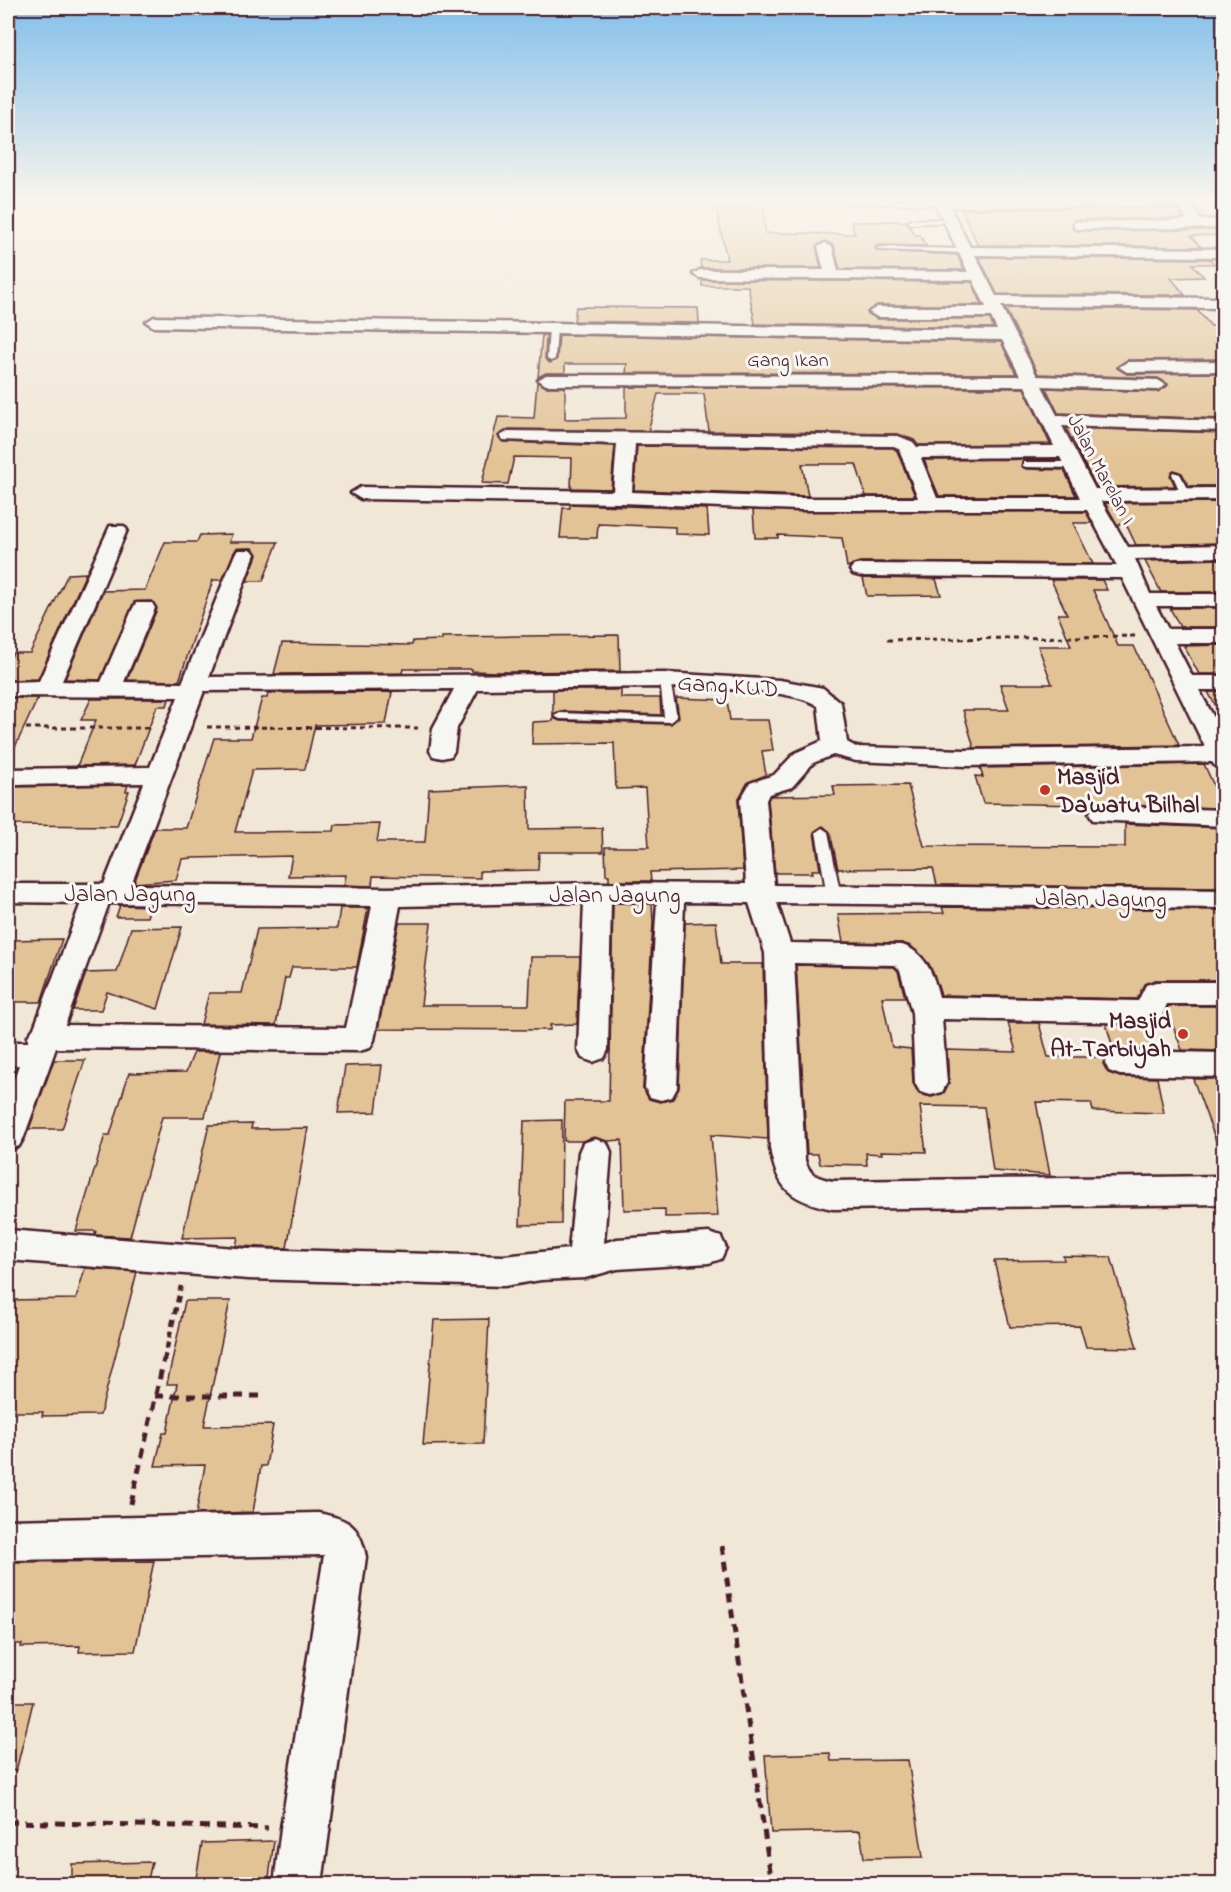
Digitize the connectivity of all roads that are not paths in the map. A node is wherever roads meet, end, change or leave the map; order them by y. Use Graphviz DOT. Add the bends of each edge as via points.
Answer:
graph roads {
  1 [pos="984,287"];
  2 [pos="1224,303"];
  3 [pos="994,306"];
  4 [pos="877,312"];
  5 [pos="154,322"];
  6 [pos="552,327"];
  7 [pos="1007,335"];
  8 [pos="551,359"];
  9 [pos="1224,366"];
  10 [pos="1027,374"];
  11 [pos="546,380"];
  12 [pos="1158,385"];
  13 [pos="1050,420"];
  14 [pos="1224,426"];
  15 [pos="509,436"];
  16 [pos="626,439"];
  17 [pos="909,453"];
  18 [pos="1070,458"];
  19 [pos="1026,464"];
  20 [pos="1176,474"];
  21 [pos="361,493"];
  22 [pos="1186,494"];
  23 [pos="1224,494"];
  24 [pos="622,497"];
  25 [pos="1091,500"];
  26 [pos="930,504"];
  27 [pos="117,530"];
  28 [pos="1224,551"];
  29 [pos="244,554"];
  30 [pos="1125,563"];
  31 [pos="860,570"];
  32 [pos="1142,600"];
  33 [pos="1224,600"];
  34 [pos="144,608"];
  35 [pos="1160,636"];
  36 [pos="1224,636"];
  37 [pos="665,680"];
  38 [pos="469,683"];
  39 [pos="1183,684"];
  40 [pos="1224,684"];
  41 [pos="192,687"];
  42 [pos="48,688"];
  43 [pos="8,689"];
  44 [pos="109,689"];
  45 [pos="1212,715"];
  46 [pos="561,716"];
  47 [pos="444,739"];
  48 [pos="835,745"];
  49 [pos="1221,753"];
  50 [pos="158,774"];
  51 [pos="8,777"];
  52 [pos="1102,814"];
  53 [pos="1224,818"];
  54 [pos="822,832"];
  55 [pos="107,892"];
  56 [pos="598,892"];
  57 [pos="8,893"];
  58 [pos="670,894"];
  59 [pos="761,896"];
  60 [pos="834,896"];
  61 [pos="388,897"];
  62 [pos="1224,899"];
  63 [pos="779,953"];
  64 [pos="1224,993"];
  65 [pos="926,1008"];
  66 [pos="29,1048"];
  67 [pos="593,1050"];
  68 [pos="1120,1063"];
  69 [pos="1224,1065"];
  70 [pos="931,1083"];
  71 [pos="661,1088"];
  72 [pos="8,1137"];
  73 [pos="595,1152"];
  74 [pos="1224,1190"];
  75 [pos="8,1245"];
  76 [pos="710,1248"];
  77 [pos="585,1263"];
  78 [pos="8,1540"];
  79 [pos="298,1884"];
  1 -- 3 [label="street, Jalan Marelan I"];
  2 -- 3 [label="street"];
  3 -- 4 [label="street"];
  3 -- 7 [label="street, Jalan Marelan I"];
  5 -- 6 [label="street"];
  6 -- 7 [label="street"];
  6 -- 8 [label="lane"];
  7 -- 10 [label="street, Jalan Marelan I"];
  9 -- 10 [label="street"];
  10 -- 11 [label="street, Gang Ikan"];
  10 -- 12 [label="street"];
  10 -- 13 [label="street, Jalan Marelan I"];
  13 -- 14 [label="street"];
  13 -- 18 [label="street, Jalan Marelan I"];
  15 -- 16 [label="street"];
  16 -- 17 [label="street" via="898,441 905,443"];
  16 -- 24 [label="street"];
  17 -- 18 [label="street"];
  17 -- 26 [label="street"];
  18 -- 19 [label="lane"];
  18 -- 25 [label="street, Jalan Marelan I"];
  20 -- 22 [label="lane"];
  21 -- 24 [label="street"];
  22 -- 23 [label="street"];
  22 -- 25 [label="street"];
  24 -- 26 [label="street"];
  25 -- 26 [label="street"];
  25 -- 30 [label="street, Jalan Marelan I"];
  27 -- 42 [label="street"];
  28 -- 30 [label="street"];
  29 -- 41 [label="street"];
  30 -- 31 [label="street"];
  30 -- 32 [label="street, Jalan Marelan I"];
  32 -- 33 [label="street"];
  32 -- 35 [label="street, Jalan Marelan I"];
  34 -- 44 [label="street"];
  35 -- 36 [label="street"];
  35 -- 39 [label="street, Jalan Marelan I"];
  37 -- 38 [label="street, Gang KUD"];
  37 -- 46 [label="lane" via="671,709 671,717 666,720"];
  37 -- 48 [label="street, Gang KUD" via="815,693 830,703"];
  38 -- 41 [label="street, Gang KUD"];
  38 -- 47 [label="street"];
  39 -- 40 [label="street"];
  39 -- 45 [label="street, Jalan Marelan I"];
  41 -- 44 [label="street, Gang KUD"];
  41 -- 50 [label="street"];
  42 -- 43 [label="street, Gang KUD"];
  42 -- 44 [label="street, Gang KUD"];
  45 -- 49 [label="street, Jalan Marelan I"];
  48 -- 49 [label="street" via="856,754 966,758"];
  48 -- 59 [label="street" via="804,758 783,781 755,794"];
  50 -- 51 [label="street"];
  50 -- 55 [label="street"];
  52 -- 53 [label="street"];
  54 -- 60 [label="lane"];
  55 -- 57 [label="street, Jalan Jagung"];
  55 -- 61 [label="street, Jalan Jagung"];
  55 -- 66 [label="street"];
  56 -- 58 [label="street, Jalan Jagung"];
  56 -- 61 [label="street, Jalan Jagung"];
  56 -- 67 [label="street"];
  58 -- 59 [label="street, Jalan Jagung"];
  58 -- 71 [label="street"];
  59 -- 60 [label="street, Jalan Jagung"];
  59 -- 63 [label="street"];
  60 -- 62 [label="street, Jalan Jagung"];
  61 -- 66 [label="street" via="359,1040"];
  63 -- 65 [label="street" via="902,955 915,966"];
  63 -- 74 [label="street" via="789,1165 796,1181 811,1191 833,1195"];
  64 -- 65 [label="street" via="1156,993 1149,1012"];
  65 -- 70 [label="street"];
  66 -- 72 [label="street"];
  68 -- 69 [label="street"];
  73 -- 77 [label="street"];
  75 -- 77 [label="street" via="260,1264 504,1271"];
  76 -- 77 [label="street" via="617,1254"];
  78 -- 79 [label="street" via="318,1533 333,1536 344,1544"];
}
